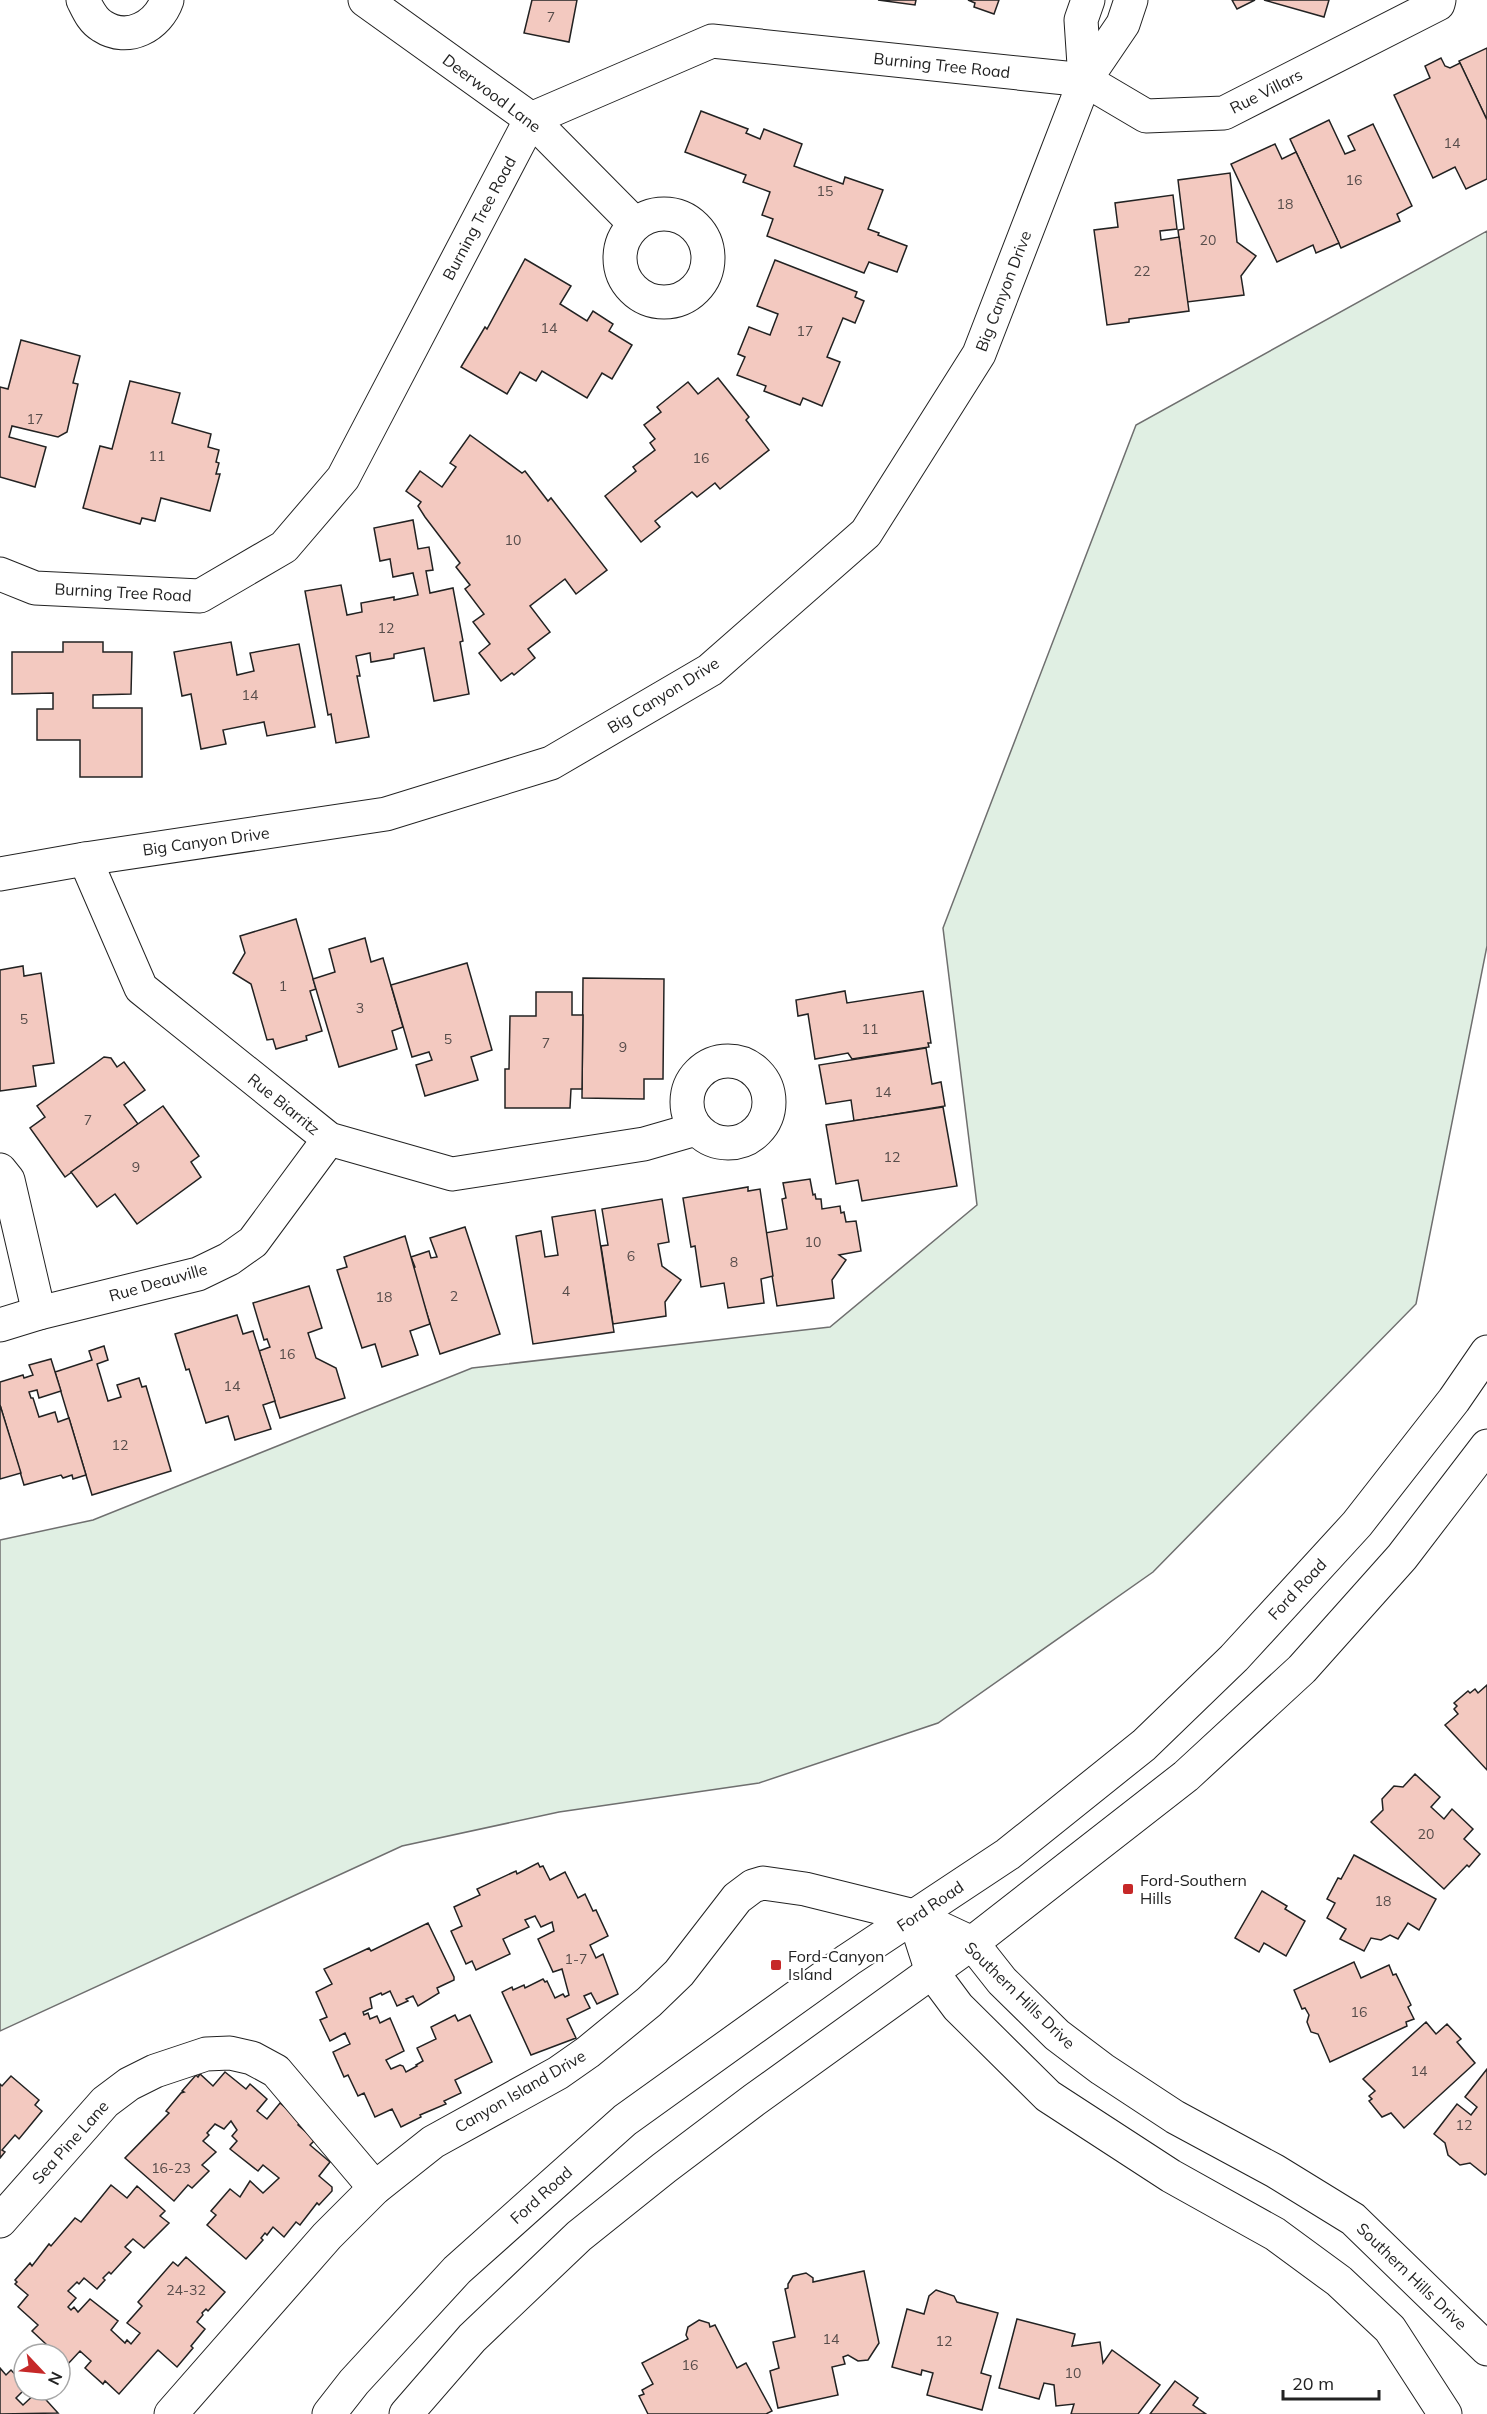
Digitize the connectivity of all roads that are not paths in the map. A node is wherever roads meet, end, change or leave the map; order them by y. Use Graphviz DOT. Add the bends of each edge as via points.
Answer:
graph roads {
  1 [pos="83,0"];
  2 [pos="167,0"];
  3 [pos="365,0"];
  4 [pos="1088,0"];
  5 [pos="1131,0"];
  6 [pos="1439,0"];
  7 [pos="1085,80"];
  8 [pos="531,119"];
  9 [pos="634,224"];
  10 [pos="0,574"];
  11 [pos="85,859"];
  12 [pos="0,874"];
  13 [pos="696,1129"];
  14 [pos="329,1139"];
  15 [pos="0,1170"];
  16 [pos="39,1313"];
  17 [pos="0,1325"];
  18 [pos="1487,1352"];
  19 [pos="1487,1446"];
  20 [pos="914,1916"];
  21 [pos="972,1943"];
  22 [pos="932,1972"];
  23 [pos="375,2188"];
  24 [pos="0,2221"];
  25 [pos="1487,2349"];
  26 [pos="171,2414"];
  27 [pos="329,2414"];
  28 [pos="406,2414"];
  29 [pos="1445,2414"];
  1 -- 2 [label="street" via="90,15 103,27 119,33 136,32 151,24"];
  3 -- 8 [label="street, Deerwood Lane"];
  4 -- 7 [label="street, Big Canyon Drive" via="1081,20"];
  5 -- 7 [label="street, Big Canyon Drive" via="1123,24"];
  6 -- 7 [label="street, Rue Villars" via="1438,4 1224,113 1146,117"];
  7 -- 8 [label="street, Burning Tree Road" via="712,42"];
  7 -- 11 [label="street, Big Canyon Drive" via="979,354 866,533 710,670 551,763 386,814"];
  8 -- 9 [label="street, Deerwood Lane"];
  8 -- 10 [label="street, Burning Tree Road" via="343,478 284,547 200,596 35,588"];
  11 -- 12 [label="street, Big Canyon Drive"];
  11 -- 14 [label="street, Rue Biarritz" via="141,988"];
  13 -- 14 [label="street, Rue Biarritz" via="644,1144 452,1174"];
  14 -- 16 [label="street, Rue Deauville" via="254,1242 229,1259 198,1274"];
  15 -- 16 [label="street" via="8,1180"];
  16 -- 17 [label="street, Rue Deauville"];
  18 -- 20 [label="street, Ford Road" via="1357,1524 1234,1658 1135,1753 1008,1854"];
  19 -- 21 [label="street" via="1402,1557 1302,1669 1186,1776"];
  20 -- 21 [label="street, Southern Hills Drive"];
  20 -- 22 [label="street"];
  20 -- 23 [label="street, Canyon Island Drive" via="805,1888 773,1883 753,1886 737,1898 679,1973 588,2052 558,2073 433,2142"];
  20 -- 27 [label="street, Ford Road" via="625,2120 457,2270"];
  21 -- 22 [label="street"];
  21 -- 25 [label="street, Southern Hills Drive" via="1002,1981 1057,2035 1175,2117 1353,2219"];
  22 -- 28 [label="street" via="727,2120 579,2236 472,2338"];
  22 -- 29 [label="street" via="958,2007 1048,2096 1171,2176 1275,2234 1339,2281 1390,2329"];
  23 -- 24 [label="street, Sea Pine Lane" via="276,2071 252,2058 230,2053 206,2054 155,2071 105,2102"];
  23 -- 26 [label="street, Canyon Island Drive" via="327,2236"];
}
